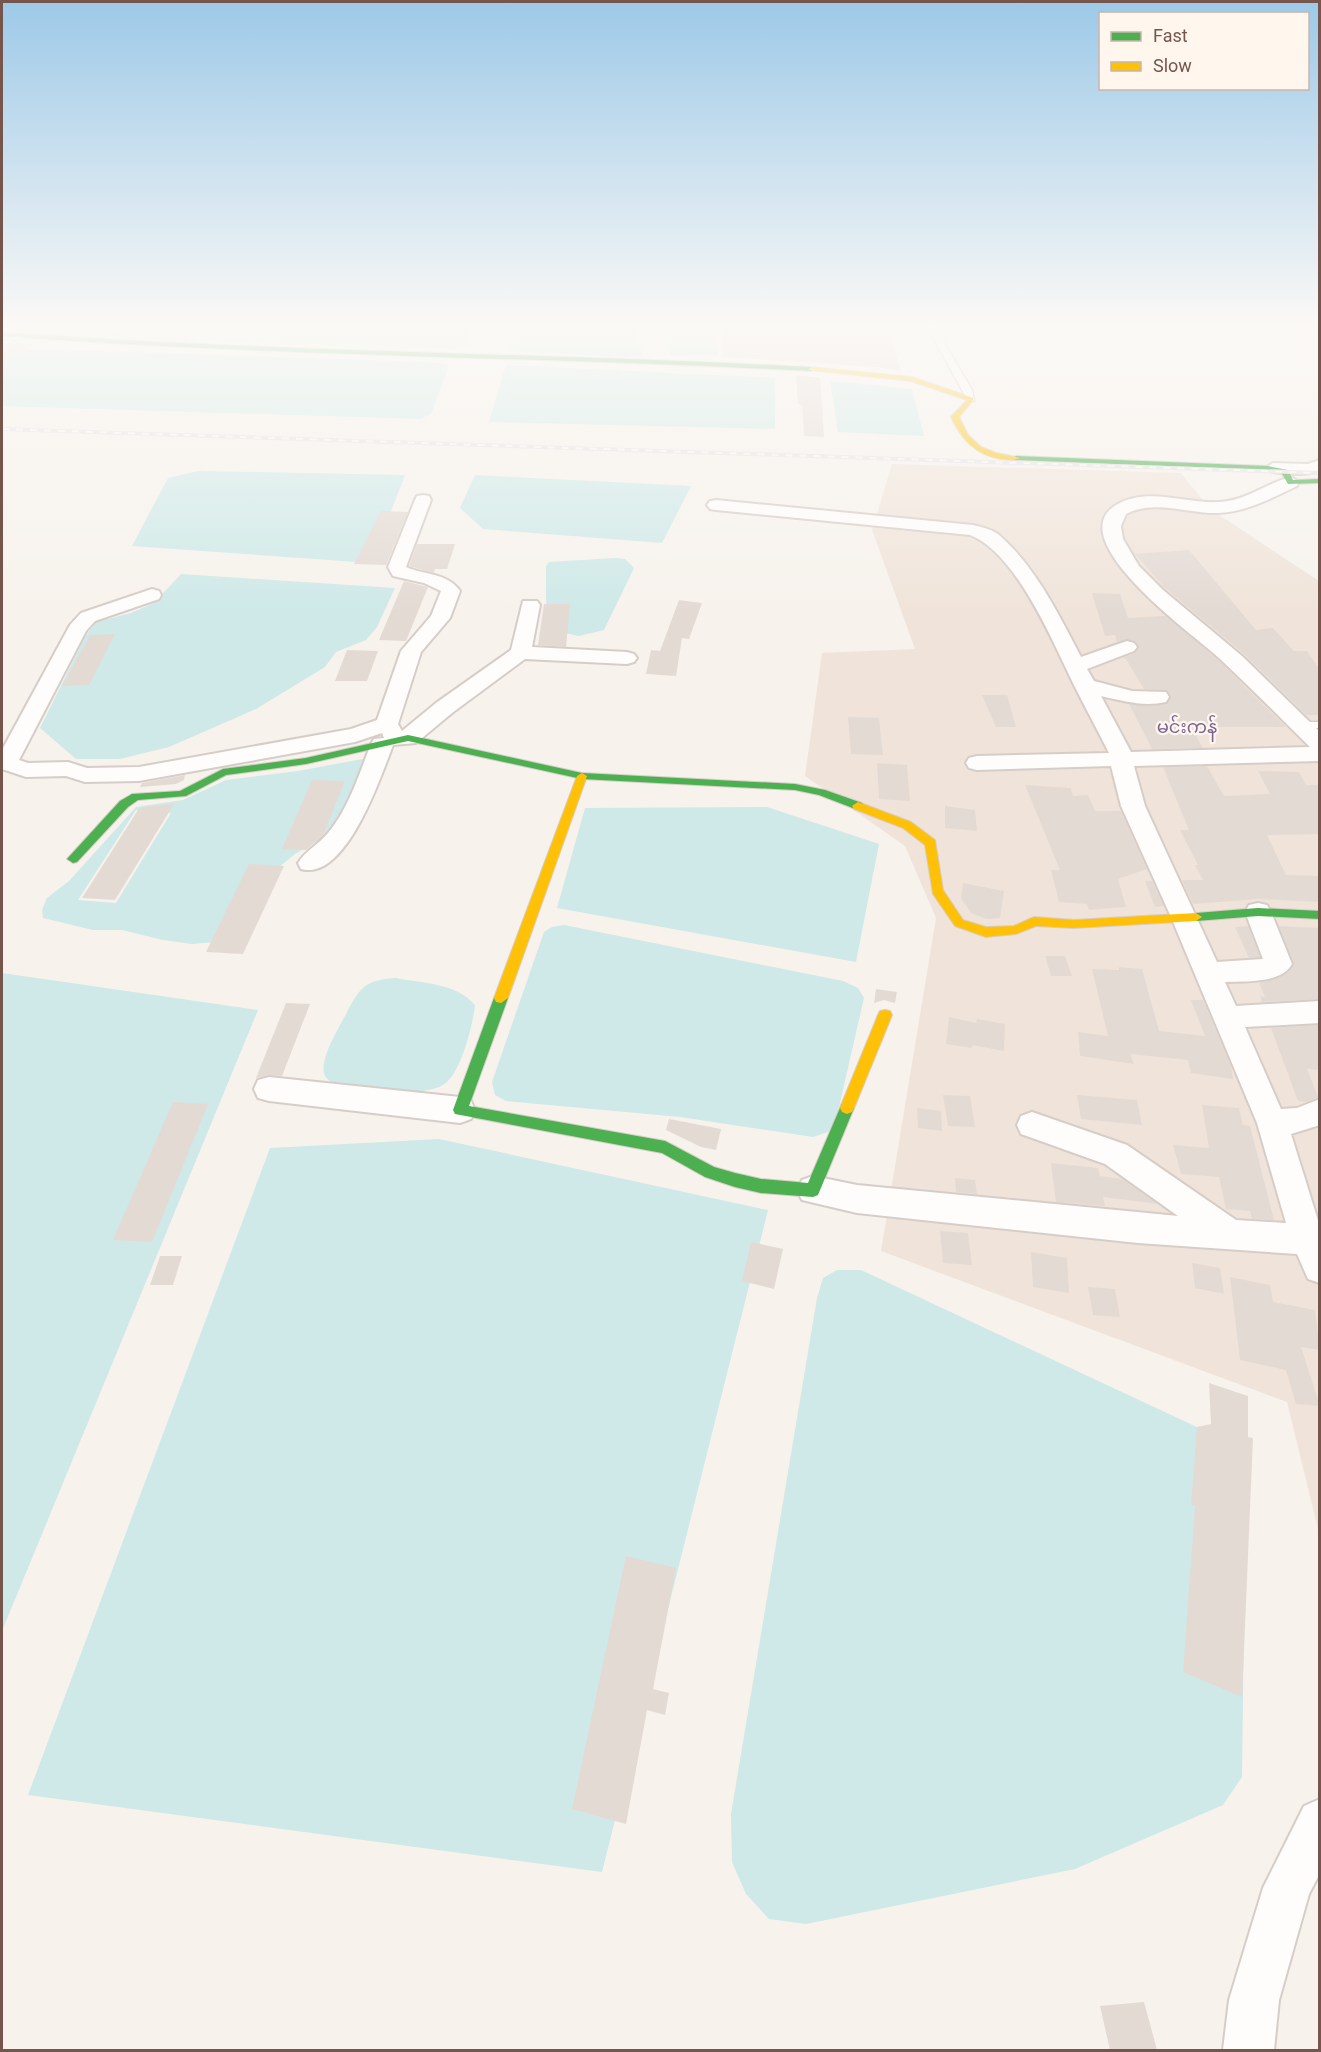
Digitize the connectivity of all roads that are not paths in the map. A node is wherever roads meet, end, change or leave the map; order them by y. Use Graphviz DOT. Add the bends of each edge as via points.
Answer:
graph roads {
  1 [pos="957,422"];
  2 [pos="1320,465"];
  3 [pos="1273,468"];
  4 [pos="1320,481"];
  5 [pos="1291,482"];
  6 [pos="423,500"];
  7 [pos="716,505"];
  8 [pos="152,594"];
  9 [pos="530,605"];
  10 [pos="1127,647"];
  11 [pos="521,653"];
  12 [pos="627,658"];
  13 [pos="1079,676"];
  14 [pos="1158,697"];
  15 [pos="1300,725"];
  16 [pos="1320,725"];
  17 [pos="393,737"];
  18 [pos="1320,745"];
  19 [pos="1320,754"];
  20 [pos="1122,758"];
  21 [pos="977,763"];
  22 [pos="582,776"];
  23 [pos="73,859"];
  24 [pos="310,863"];
  25 [pos="1258,912"];
  26 [pos="1320,915"];
  27 [pos="1184,917"];
  28 [pos="1208,972"];
  29 [pos="1320,1012"];
  30 [pos="885,1015"];
  31 [pos="1227,1017"];
  32 [pos="269,1089"];
  33 [pos="460,1110"];
  34 [pos="1320,1111"];
  35 [pos="1272,1123"];
  36 [pos="1032,1125"];
  37 [pos="813,1190"];
  38 [pos="1229,1234"];
  39 [pos="1316,1258"];
  40 [pos="1320,1822"];
  41 [pos="1248,2050"];
  1 -- 3 [label="street" via="977,449 995,457"];
  2 -- 3 [label="street" via="1310,469"];
  3 -- 5 [label="street" via="1285,472"];
  4 -- 5 [label="street"];
  5 -- 15 [label="street" via="1229,507 1154,502 1130,506 1118,511 1114,539 1132,569 1153,590 1222,649"];
  6 -- 17 [label="street" via="397,567 400,572 444,585 451,591 440,618 411,651"];
  7 -- 13 [label="street" via="984,533 1022,573 1051,618"];
  8 -- 17 [label="street" via="88,617 77,629 8,764 26,770 68,769 85,775 139,774 355,735"];
  9 -- 11 [label="street"];
  10 -- 13 [label="street"];
  11 -- 12 [label="street"];
  11 -- 17 [label="street" via="444,708"];
  13 -- 14 [label="street" via="1132,697"];
  13 -- 20 [label="street"];
  15 -- 16 [label="lane"];
  15 -- 18 [label="street"];
  17 -- 22 [label="street"];
  17 -- 23 [label="street" via="306,761 236,768 182,795 136,797 124,804"];
  17 -- 24 [label="street" via="348,820 321,856"];
  19 -- 20 [label="street"];
  20 -- 21 [label="street"];
  20 -- 27 [label="street" via="1133,806"];
  22 -- 27 [label="street" via="795,787 821,792 908,825 931,843 937,891 959,923 986,932 1016,930 1034,921 1084,924"];
  22 -- 33 [label="street"];
  25 -- 26 [label="street"];
  25 -- 27 [label="street"];
  25 -- 28 [label="street" via="1278,964"];
  27 -- 28 [label="street"];
  28 -- 31 [label="street"];
  29 -- 31 [label="street"];
  30 -- 37 [label="street"];
  31 -- 35 [label="street"];
  32 -- 33 [label="street"];
  33 -- 37 [label="street" via="665,1147 711,1172 774,1188"];
  34 -- 35 [label="street" via="1300,1120"];
  35 -- 39 [label="street"];
  36 -- 38 [label="street" via="1116,1154"];
  37 -- 38 [label="street" via="857,1199"];
  38 -- 39 [label="street"];
  40 -- 41 [label="street" via="1287,1888 1254,2000"];
}
